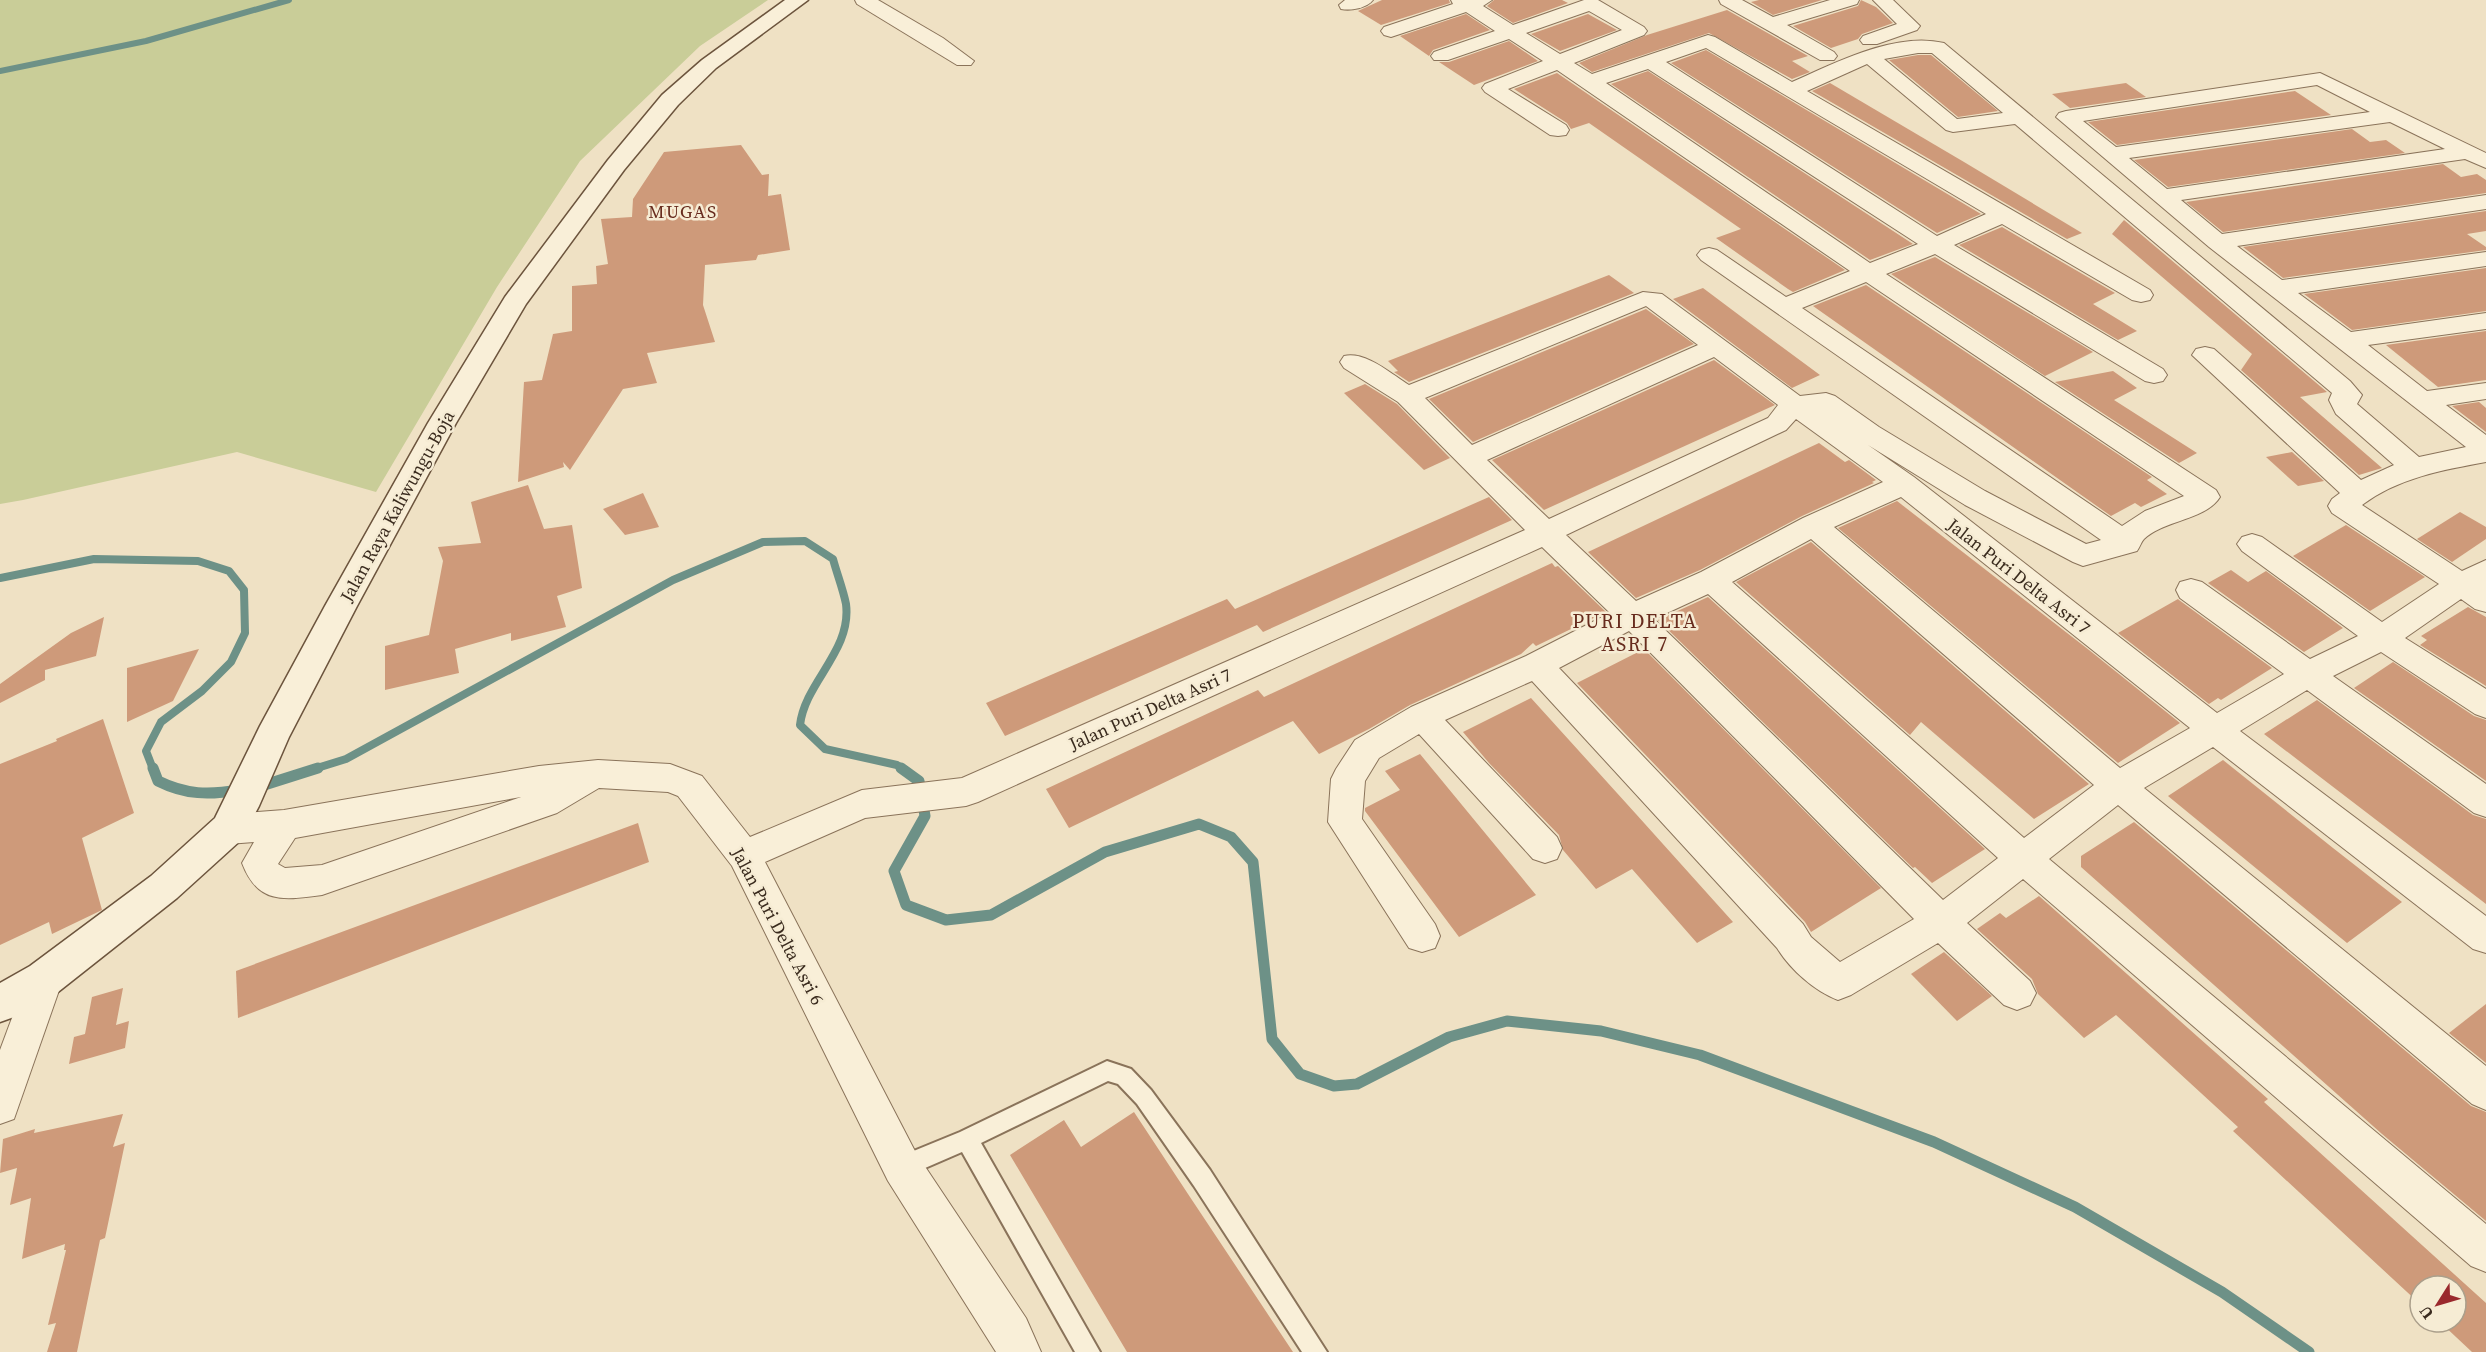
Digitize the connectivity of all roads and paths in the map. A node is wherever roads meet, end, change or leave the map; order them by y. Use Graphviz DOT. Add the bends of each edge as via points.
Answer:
graph roads {
  1 [pos="798,0"];
  2 [pos="864,0"];
  3 [pos="1728,0"];
  4 [pos="1850,0"];
  5 [pos="1882,0"];
  6 [pos="1471,2"];
  7 [pos="1771,24"];
  8 [pos="1510,31"];
  9 [pos="1391,32"];
  10 [pos="1441,56"];
  11 [pos="1827,56"];
  12 [pos="1869,56"];
  13 [pos="1650,61"];
  14 [pos="964,62"];
  15 [pos="1559,62"];
  16 [pos="1590,82"];
  17 [pos="1781,84"];
  18 [pos="2392,115"];
  19 [pos="2019,117"];
  20 [pos="1558,130"];
  21 [pos="2113,154"];
  22 [pos="2477,157"];
  23 [pos="2164,196"];
  24 [pos="2486,202"];
  25 [pos="2003,215"];
  26 [pos="2217,242"];
  27 [pos="1937,245"];
  28 [pos="1709,255"];
  29 [pos="2486,258"];
  30 [pos="1867,272"];
  31 [pos="2279,288"];
  32 [pos="2141,295"];
  33 [pos="1784,306"];
  34 [pos="2486,321"];
  35 [pos="2344,341"];
  36 [pos="1716,346"];
  37 [pos="2205,356"];
  38 [pos="1353,362"];
  39 [pos="2154,375"];
  40 [pos="2486,390"];
  41 [pos="1407,396"];
  42 [pos="2422,400"];
  43 [pos="1793,404"];
  44 [pos="2486,451"];
  45 [pos="1468,458"];
  46 [pos="2413,467"];
  47 [pos="1904,484"];
  48 [pos="2358,493"];
  49 [pos="1813,525"];
  50 [pos="1546,533"];
  51 [pos="2127,544"];
  52 [pos="2252,544"];
  53 [pos="2486,571"];
  54 [pos="1711,580"];
  55 [pos="2460,585"];
  56 [pos="2191,590"];
  57 [pos="2486,601"];
  58 [pos="1632,616"];
  59 [pos="2382,638"];
  60 [pos="1537,665"];
  61 [pos="2307,675"];
  62 [pos="2486,705"];
  63 [pos="1422,716"];
  64 [pos="2215,730"];
  65 [pos="598,774"];
  66 [pos="2118,786"];
  67 [pos="2486,804"];
  68 [pos="235,817"];
  69 [pos="284,825"];
  70 [pos="1545,848"];
  71 [pos="744,855"];
  72 [pos="2024,859"];
  73 [pos="1941,921"];
  74 [pos="1422,936"];
  75 [pos="2486,937"];
  76 [pos="44,979"];
  77 [pos="2017,993"];
  78 [pos="0,1004"];
  79 [pos="2486,1091"];
  80 [pos="0,1105"];
  81 [pos="967,1139"];
  82 [pos="902,1167"];
  83 [pos="2486,1251"];
  84 [pos="1019,1352"];
  85 [pos="1088,1352"];
  86 [pos="1315,1352"];
  1 -- 68 [label="main road, Jalan Raya Kaliwungu-Boja" via="709,64 670,100 622,157 514,302 442,423 272,736"];
  2 -- 14 [label="street"];
  3 -- 7 [label="street"];
  4 -- 7 [label="street"];
  5 -- 11 [label="street" via="1910,26"];
  6 -- 8 [label="street"];
  6 -- 9 [label="street"];
  7 -- 11 [label="street"];
  8 -- 10 [label="street"];
  8 -- 15 [label="street"];
  8 -- 15 [label="street" via="1591,4 1637,31"];
  11 -- 17 [label="street"];
  12 -- 17 [label="street"];
  12 -- 19 [label="street" via="1953,126"];
  12 -- 19 [label="street" via="1937,47"];
  13 -- 16 [label="street"];
  13 -- 17 [label="street" via="1708,41"];
  13 -- 27 [label="street"];
  15 -- 16 [label="street"];
  15 -- 20 [label="street" via="1492,88"];
  16 -- 30 [label="street"];
  17 -- 25 [label="street"];
  18 -- 21 [label="street"];
  18 -- 21 [label="street" via="2320,79 2066,117"];
  18 -- 22 [label="street"];
  19 -- 46 [label="street" via="2349,394 2342,400 2345,408"];
  21 -- 23 [label="street"];
  22 -- 23 [label="street"];
  23 -- 26 [label="street"];
  24 -- 26 [label="street"];
  25 -- 27 [label="street"];
  25 -- 32 [label="street"];
  26 -- 31 [label="street"];
  27 -- 30 [label="street"];
  27 -- 39 [label="street"];
  28 -- 33 [label="street"];
  29 -- 31 [label="street"];
  30 -- 33 [label="street"];
  30 -- 51 [label="street" via="2206,497 2155,518 2129,535"];
  31 -- 35 [label="street"];
  33 -- 51 [label="street"];
  34 -- 35 [label="street"];
  35 -- 42 [label="street"];
  36 -- 41 [label="street" via="1653,299 1643,299"];
  36 -- 43 [label="street"];
  36 -- 45 [label="street"];
  37 -- 48 [label="street"];
  38 -- 41 [label="street"];
  40 -- 42 [label="street"];
  41 -- 45 [label="street"];
  42 -- 44 [label="street"];
  43 -- 47 [label="street, Jalan Puri Delta Asri 7"];
  43 -- 50 [label="street, Jalan Puri Delta Asri 7" via="1777,424"];
  43 -- 51 [label="street" via="1826,402 1975,498 2083,555"];
  44 -- 46 [label="street"];
  45 -- 50 [label="street"];
  46 -- 48 [label="street"];
  47 -- 49 [label="street"];
  47 -- 64 [label="street, Jalan Puri Delta Asri 7"];
  48 -- 55 [label="street" via="2342,506"];
  49 -- 54 [label="street"];
  49 -- 66 [label="street"];
  50 -- 58 [label="street"];
  50 -- 71 [label="street, Jalan Puri Delta Asri 7" via="966,792 862,804"];
  52 -- 59 [label="street"];
  53 -- 55 [label="street"];
  54 -- 58 [label="street"];
  54 -- 72 [label="street"];
  55 -- 57 [label="street"];
  55 -- 59 [label="street"];
  56 -- 61 [label="street"];
  58 -- 60 [label="street"];
  58 -- 73 [label="street"];
  59 -- 61 [label="street"];
  59 -- 62 [label="street"];
  60 -- 63 [label="street"];
  60 -- 73 [label="street" via="1798,949 1838,982"];
  61 -- 64 [label="street"];
  61 -- 67 [label="street"];
  63 -- 70 [label="street"];
  63 -- 74 [label="street" via="1367,749 1348,778 1345,822"];
  64 -- 66 [label="street"];
  64 -- 75 [label="street, Jalan Puri Delta Asri 7"];
  65 -- 69 [label="street, Jalan Puri Delta Asri 6" via="539,780"];
  65 -- 69 [label="street" via="545,803 322,880 271,881 262,873 260,863"];
  65 -- 71 [label="street, Jalan Puri Delta Asri 6" via="670,778 690,786"];
  66 -- 72 [label="street"];
  66 -- 79 [label="street"];
  68 -- 69 [label="street, Jalan Puri Delta Asri 6"];
  68 -- 76 [label="main road, Jalan Raya Kaliwungu-Boja" via="164,887"];
  71 -- 82 [label="street, Jalan Puri Delta Asri 6"];
  72 -- 73 [label="street"];
  72 -- 83 [label="street"];
  73 -- 77 [label="street"];
  76 -- 78 [label="main road, Jalan Raya Kaliwungu-Boja"];
  76 -- 80 [label="street"];
  81 -- 82 [label="lane"];
  81 -- 85 [label="lane"];
  81 -- 86 [label="lane" via="1107,1071 1124,1076 1144,1097 1202,1178"];
  82 -- 84 [label="street, Jalan Puri Delta Asri 6"];
}
